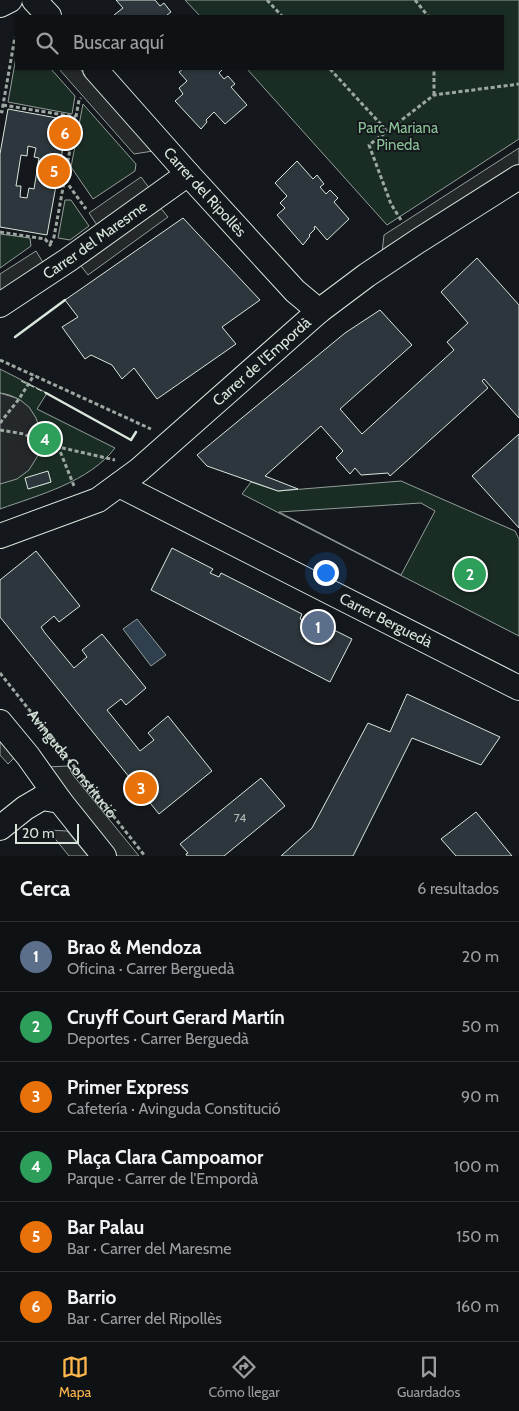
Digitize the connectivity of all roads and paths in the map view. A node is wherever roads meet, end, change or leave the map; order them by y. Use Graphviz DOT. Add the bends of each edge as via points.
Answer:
graph roads {
  1 [pos="10,0"];
  2 [pos="34,0"];
  3 [pos="267,0"];
  4 [pos="415,0"];
  5 [pos="0,4"];
  6 [pos="47,15"];
  7 [pos="281,15"];
  8 [pos="427,15"];
  9 [pos="14,37"];
  10 [pos="96,70"];
  11 [pos="331,70"];
  12 [pos="434,70"];
  13 [pos="519,84"];
  14 [pos="434,95"];
  15 [pos="80,98"];
  16 [pos="3,105"];
  17 [pos="0,112"];
  18 [pos="76,117"];
  19 [pos="387,130"];
  20 [pos="188,174"];
  21 [pos="519,177"];
  22 [pos="64,180"];
  23 [pos="86,210"];
  24 [pos="402,220"];
  25 [pos="0,232"];
  26 [pos="50,244"];
  27 [pos="53,249"];
  28 [pos="0,305"];
  29 [pos="319,311"];
  30 [pos="0,360"];
  31 [pos="34,376"];
  32 [pos="0,423"];
  33 [pos="0,430"];
  34 [pos="152,430"];
  35 [pos="58,446"];
  36 [pos="115,460"];
  37 [pos="119,485"];
  38 [pos="74,487"];
  39 [pos="0,536"];
  40 [pos="0,673"];
  41 [pos="519,688"];
  42 [pos="0,722"];
  43 [pos="60,801"];
  44 [pos="0,828"];
  45 [pos="104,856"];
  46 [pos="145,856"];
  1 -- 5 [label="street"];
  2 -- 6 [label="street"];
  3 -- 7 [label="path"];
  4 -- 8 [label="path"];
  9 -- 16 [label="path"];
  10 -- 20 [label="street, Carrer del Ripollès"];
  11 -- 19 [label="path"];
  12 -- 14 [label="path"];
  13 -- 14 [label="path"];
  14 -- 19 [label="path"];
  15 -- 18 [label="path"];
  16 -- 17 [label="path"];
  16 -- 18 [label="path"];
  18 -- 22 [label="path"];
  19 -- 24 [label="path" via="369,145 390,204"];
  20 -- 28 [label="street, Carrer del Maresme"];
  20 -- 29 [label="street, Carrer del Ripollès" via="295,291"];
  21 -- 29 [label="street, Carrer de l'Empordà" via="404,250"];
  22 -- 23 [label="path"];
  22 -- 26 [label="path"];
  25 -- 26 [label="path" via="45,239"];
  26 -- 27 [label="path"];
  29 -- 37 [label="street, Carrer de l'Empordà"];
  30 -- 31 [label="path"];
  31 -- 32 [label="path"];
  31 -- 34 [label="path"];
  33 -- 35 [label="path" via="24,434 41,443"];
  35 -- 36 [label="path"];
  35 -- 38 [label="path"];
  37 -- 39 [label="street, Carrer de l'Empordà" via="98,500"];
  37 -- 41 [label="street, Carrer Berguedà"];
  40 -- 46 [label="path, Avinguda Constitució"];
  42 -- 43 [label="street, Avinguda Constitució"];
  43 -- 44 [label="street" via="42,798"];
  43 -- 45 [label="street, Avinguda Constitució"];
}
